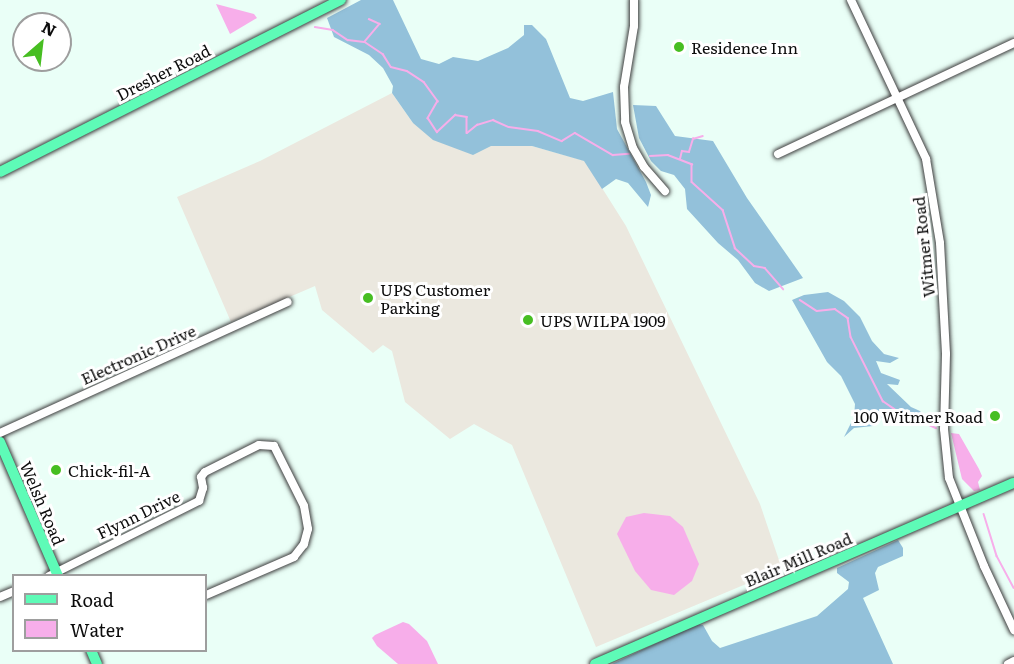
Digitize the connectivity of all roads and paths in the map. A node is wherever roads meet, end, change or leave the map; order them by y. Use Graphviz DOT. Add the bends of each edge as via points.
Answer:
graph roads {
  1 [pos="340,0"];
  2 [pos="634,0"];
  3 [pos="851,0"];
  4 [pos="1014,43"];
  5 [pos="898,98"];
  6 [pos="778,154"];
  7 [pos="0,172"];
  8 [pos="665,191"];
  9 [pos="288,302"];
  10 [pos="0,433"];
  11 [pos="0,442"];
  12 [pos="1014,483"];
  13 [pos="959,507"];
  14 [pos="55,574"];
  15 [pos="207,596"];
  16 [pos="1014,630"];
  17 [pos="1014,661"];
  18 [pos="595,664"];
  19 [pos="1008,664"];
  1 -- 7 [label="main road, Dresher Road"];
  2 -- 8 [label="street" via="624,87 625,122 644,167"];
  3 -- 5 [label="street, Witmer Road"];
  4 -- 5 [label="street"];
  5 -- 6 [label="street"];
  5 -- 13 [label="street, Witmer Road" via="926,159 937,216 946,354 944,429 949,478"];
  9 -- 10 [label="street, Electronic Drive"];
  11 -- 14 [label="main road, Welsh Road"];
  12 -- 13 [label="main road, Blair Mill Road"];
  13 -- 16 [label="street, Witmer Road"];
  13 -- 18 [label="main road, Blair Mill Road"];
  14 -- 15 [label="street, Flynn Drive" via="199,501 205,472 259,445 274,446 304,506 308,529 304,544 294,556"];
  17 -- 19 [label="street"];
}
